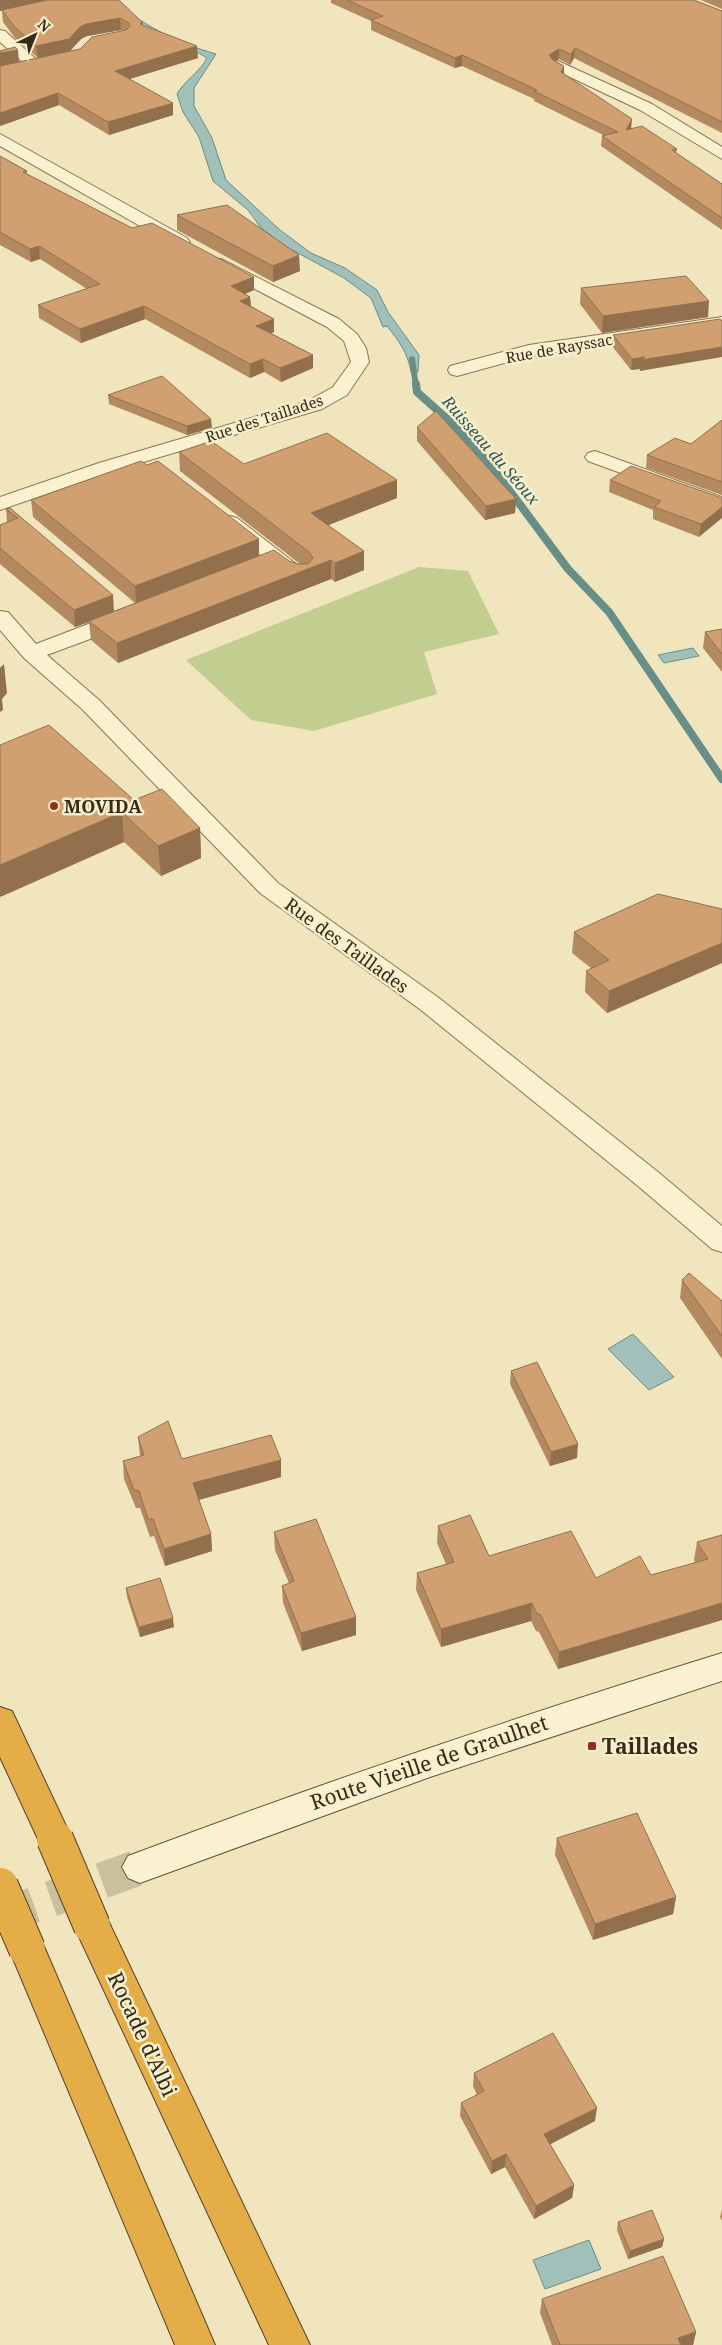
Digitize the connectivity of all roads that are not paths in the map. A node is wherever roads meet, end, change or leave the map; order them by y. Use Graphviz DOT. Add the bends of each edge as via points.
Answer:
graph roads {
  1 [pos="0,34"];
  2 [pos="50,61"];
  3 [pos="33,64"];
  4 [pos="558,66"];
  5 [pos="16,68"];
  6 [pos="0,139"];
  7 [pos="722,154"];
  8 [pos="722,322"];
  9 [pos="457,370"];
  10 [pos="146,456"];
  11 [pos="595,457"];
  12 [pos="164,470"];
  13 [pos="722,504"];
  14 [pos="5,507"];
  15 [pos="217,512"];
  16 [pos="301,577"];
  17 [pos="132,610"];
  18 [pos="0,617"];
  19 [pos="32,654"];
  20 [pos="722,1242"];
  21 [pos="722,1667"];
  22 [pos="0,1721"];
  23 [pos="140,1867"];
  24 [pos="0,1886"];
  25 [pos="195,2345"];
  26 [pos="290,2345"];
  1 -- 3 [label="street"];
  2 -- 3 [label="street"];
  3 -- 5 [label="street"];
  4 -- 7 [label="street" via="646,107"];
  6 -- 10 [label="street, Rue des Taillades" via="344,330 357,348 360,362 353,375 340,391 315,405"];
  8 -- 9 [label="street, Rue de Rayssac" via="529,351"];
  10 -- 12 [label="street"];
  10 -- 14 [label="street, Rue des Taillades" via="106,467"];
  11 -- 13 [label="street"];
  15 -- 16 [label="street" via="269,563"];
  17 -- 19 [label="street"];
  18 -- 19 [label="street, Rue des Taillades"];
  19 -- 20 [label="street, Rue des Taillades" via="91,705 269,888 430,1004"];
  21 -- 23 [label="street, Route Vieille de Graulhet" via="603,1703 298,1806"];
  22 -- 26 [label="highway, Rocade d'Albi, bridge" via="92,1926"];
  24 -- 25 [label="highway, bridge"];
}
